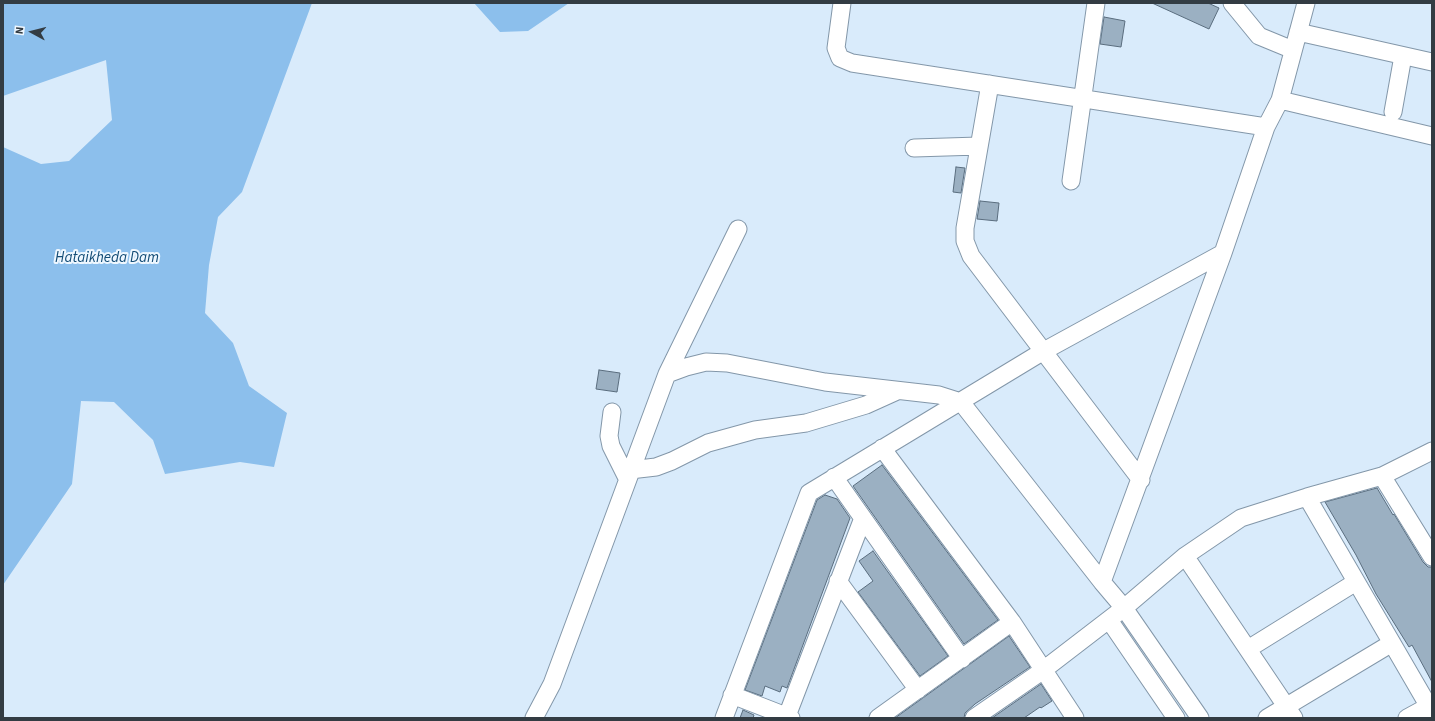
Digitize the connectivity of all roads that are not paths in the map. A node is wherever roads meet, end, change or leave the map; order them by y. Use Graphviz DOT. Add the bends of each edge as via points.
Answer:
graph roads {
  1 [pos="842,3"];
  2 [pos="1096,3"];
  3 [pos="1232,3"];
  4 [pos="1306,3"];
  5 [pos="1298,32"];
  6 [pos="1293,50"];
  7 [pos="1403,56"];
  8 [pos="1432,62"];
  9 [pos="990,84"];
  10 [pos="1082,98"];
  11 [pos="1280,100"];
  12 [pos="1393,112"];
  13 [pos="1266,127"];
  14 [pos="1432,136"];
  15 [pos="979,146"];
  16 [pos="914,148"];
  17 [pos="1071,181"];
  18 [pos="738,229"];
  19 [pos="1223,253"];
  20 [pos="1042,352"];
  21 [pos="667,374"];
  22 [pos="897,391"];
  23 [pos="961,402"];
  24 [pos="612,412"];
  25 [pos="882,448"];
  26 [pos="1432,450"];
  27 [pos="628,474"];
  28 [pos="1382,476"];
  29 [pos="834,477"];
  30 [pos="1141,480"];
  31 [pos="1307,497"];
  32 [pos="862,518"];
  33 [pos="1429,547"];
  34 [pos="1185,556"];
  35 [pos="838,581"];
  36 [pos="1102,582"];
  37 [pos="1356,582"];
  38 [pos="1124,608"];
  39 [pos="1109,620"];
  40 [pos="1012,622"];
  41 [pos="1392,643"];
  42 [pos="1248,649"];
  43 [pos="962,659"];
  44 [pos="1042,671"];
  45 [pos="918,690"];
  46 [pos="732,696"];
  47 [pos="1430,709"];
  48 [pos="1290,712"];
  49 [pos="789,717"];
  50 [pos="534,718"];
  51 [pos="724,718"];
  52 [pos="878,718"];
  53 [pos="974,718"];
  54 [pos="1074,718"];
  55 [pos="1176,718"];
  56 [pos="1200,718"];
  57 [pos="1267,718"];
  58 [pos="1407,718"];
  1 -- 9 [label="street" via="836,48 840,58 852,63"];
  2 -- 10 [label="street"];
  3 -- 6 [label="street" via="1259,36"];
  4 -- 5 [label="street"];
  5 -- 6 [label="street"];
  5 -- 7 [label="street"];
  6 -- 11 [label="street"];
  7 -- 8 [label="street"];
  7 -- 12 [label="street"];
  9 -- 10 [label="street"];
  9 -- 15 [label="street"];
  10 -- 13 [label="street"];
  10 -- 17 [label="street"];
  11 -- 13 [label="street"];
  11 -- 14 [label="street"];
  13 -- 19 [label="street"];
  15 -- 16 [label="street"];
  15 -- 20 [label="street" via="965,241 971,256"];
  18 -- 21 [label="street"];
  19 -- 20 [label="street"];
  19 -- 30 [label="street"];
  20 -- 23 [label="street"];
  20 -- 30 [label="street"];
  21 -- 22 [label="street" via="706,362 727,363 796,378"];
  21 -- 27 [label="street"];
  22 -- 23 [label="street" via="939,395"];
  22 -- 27 [label="street" via="866,405 806,423 754,430 708,443 672,461"];
  23 -- 25 [label="street"];
  23 -- 36 [label="street"];
  24 -- 27 [label="street" via="610,446"];
  25 -- 29 [label="street"];
  25 -- 40 [label="street"];
  26 -- 28 [label="street"];
  27 -- 50 [label="street" via="552,684"];
  28 -- 31 [label="street"];
  28 -- 33 [label="street"];
  29 -- 32 [label="street"];
  29 -- 46 [label="street" via="809,493 805,501"];
  30 -- 36 [label="street"];
  31 -- 34 [label="street" via="1241,518"];
  31 -- 37 [label="street"];
  32 -- 35 [label="street"];
  32 -- 43 [label="street"];
  34 -- 38 [label="street"];
  34 -- 42 [label="street"];
  35 -- 45 [label="street"];
  35 -- 49 [label="street"];
  36 -- 38 [label="street"];
  37 -- 41 [label="street"];
  37 -- 42 [label="street"];
  38 -- 39 [label="street"];
  38 -- 56 [label="street"];
  39 -- 44 [label="street"];
  39 -- 55 [label="street"];
  40 -- 43 [label="street"];
  40 -- 44 [label="street"];
  41 -- 47 [label="street"];
  41 -- 48 [label="street"];
  42 -- 48 [label="street"];
  43 -- 45 [label="street"];
  44 -- 53 [label="street"];
  44 -- 54 [label="street"];
  45 -- 52 [label="street"];
  46 -- 49 [label="street"];
  46 -- 51 [label="street"];
  47 -- 58 [label="street"];
  48 -- 57 [label="street"];
}
